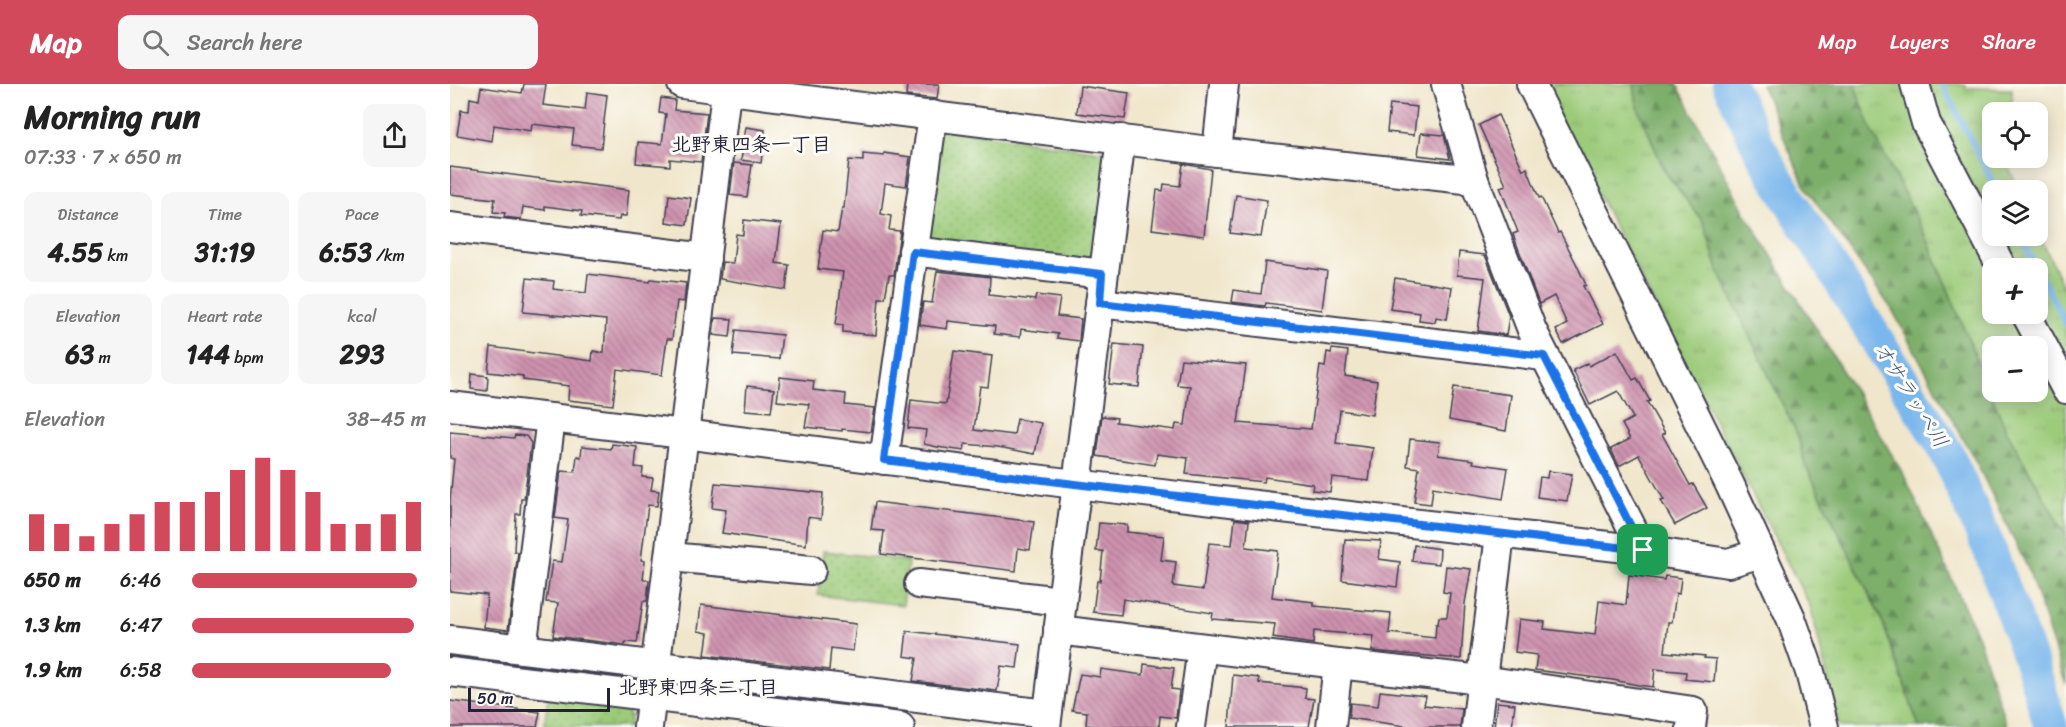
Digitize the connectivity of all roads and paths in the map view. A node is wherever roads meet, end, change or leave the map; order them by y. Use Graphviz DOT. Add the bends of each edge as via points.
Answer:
graph roads {
  1 [pos="682,84"];
  2 [pos="1224,84"];
  3 [pos="1446,84"];
  4 [pos="1531,84"];
  5 [pos="1915,84"];
  6 [pos="727,87"];
  7 [pos="933,115"];
  8 [pos="1121,139"];
  9 [pos="1217,152"];
  10 [pos="1474,180"];
  11 [pos="450,227"];
  12 [pos="913,252"];
  13 [pos="706,258"];
  14 [pos="1997,258"];
  15 [pos="1102,274"];
  16 [pos="1100,303"];
  17 [pos="2031,324"];
  18 [pos="1544,356"];
  19 [pos="2066,389"];
  20 [pos="450,406"];
  21 [pos="550,418"];
  22 [pos="684,434"];
  23 [pos="884,460"];
  24 [pos="1075,484"];
  25 [pos="1500,535"];
  26 [pos="1643,550"];
  27 [pos="1761,553"];
  28 [pos="670,557"];
  29 [pos="811,570"];
  30 [pos="919,584"];
  31 [pos="1061,601"];
  32 [pos="1058,630"];
  33 [pos="450,640"];
  34 [pos="1202,648"];
  35 [pos="522,650"];
  36 [pos="1338,664"];
  37 [pos="657,667"];
  38 [pos="450,672"];
  39 [pos="1482,680"];
  40 [pos="652,696"];
  41 [pos="1047,720"];
  42 [pos="648,727"];
  43 [pos="900,727"];
  44 [pos="1191,727"];
  45 [pos="1331,727"];
  46 [pos="1476,727"];
  47 [pos="1691,727"];
  48 [pos="1824,727"];
  1 -- 6 [label="street"];
  2 -- 9 [label="street"];
  3 -- 10 [label="street"];
  4 -- 27 [label="street"];
  5 -- 14 [label="street" via="1926,123"];
  6 -- 7 [label="street"];
  6 -- 13 [label="street"];
  7 -- 8 [label="street"];
  7 -- 12 [label="street"];
  8 -- 9 [label="street"];
  8 -- 15 [label="street"];
  9 -- 10 [label="street"];
  10 -- 18 [label="street"];
  11 -- 13 [label="street"];
  12 -- 15 [label="street"];
  12 -- 23 [label="street"];
  13 -- 22 [label="street"];
  15 -- 16 [label="street"];
  16 -- 18 [label="street"];
  16 -- 24 [label="street"];
  17 -- 19 [label="street"];
  18 -- 26 [label="street"];
  20 -- 21 [label="street"];
  21 -- 22 [label="street"];
  21 -- 35 [label="street"];
  22 -- 23 [label="street"];
  22 -- 28 [label="street"];
  23 -- 24 [label="street"];
  24 -- 25 [label="street"];
  24 -- 31 [label="street"];
  25 -- 26 [label="street"];
  25 -- 39 [label="street"];
  26 -- 27 [label="street" via="1728,563"];
  27 -- 48 [label="street" via="1791,618"];
  28 -- 29 [label="street"];
  28 -- 37 [label="street"];
  30 -- 31 [label="street"];
  31 -- 32 [label="street"];
  32 -- 34 [label="street"];
  32 -- 41 [label="street"];
  33 -- 35 [label="street"];
  34 -- 36 [label="street"];
  34 -- 44 [label="street"];
  35 -- 37 [label="street"];
  36 -- 39 [label="street"];
  36 -- 45 [label="street"];
  37 -- 40 [label="street"];
  37 -- 41 [label="street"];
  38 -- 40 [label="street"];
  39 -- 46 [label="street"];
  39 -- 47 [label="street" via="1693,711"];
  40 -- 42 [label="street"];
  40 -- 43 [label="street"];
}
